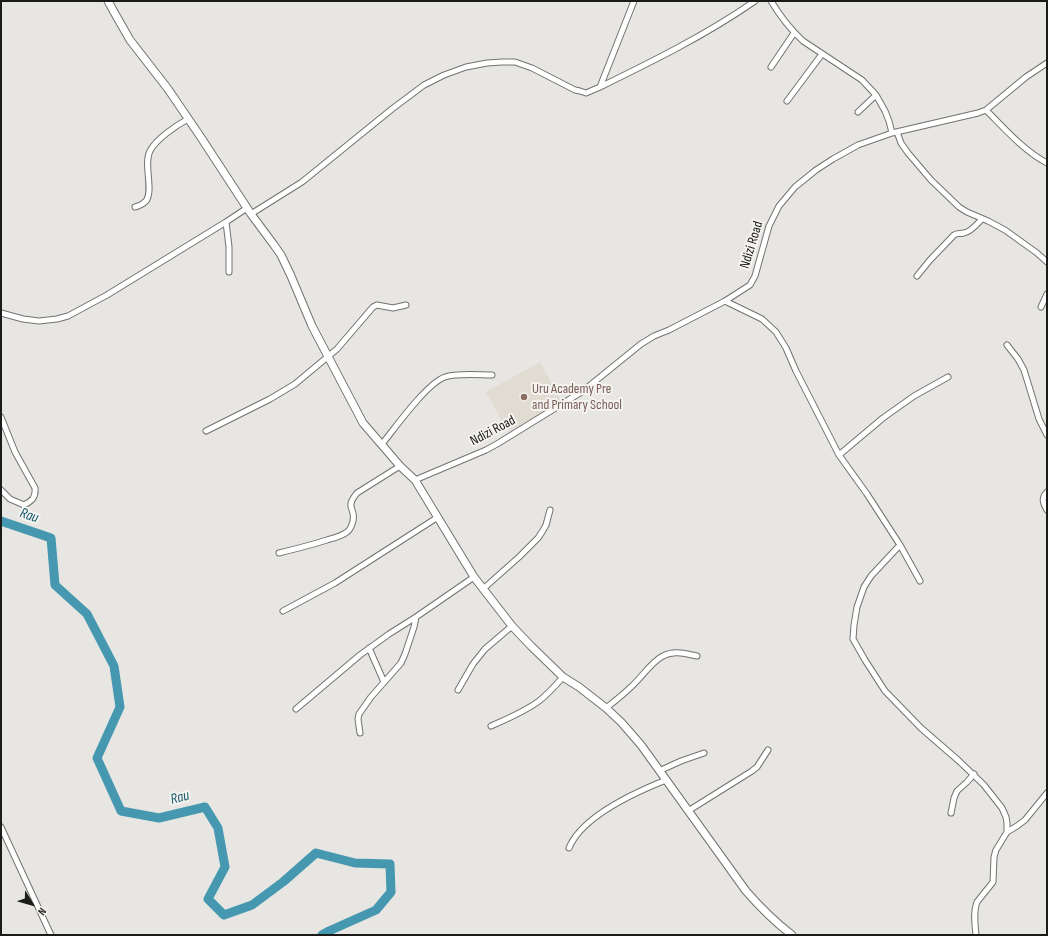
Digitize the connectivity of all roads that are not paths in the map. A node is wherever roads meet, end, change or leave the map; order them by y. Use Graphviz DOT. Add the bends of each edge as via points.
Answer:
graph roads {
  1 [pos="108,1"];
  2 [pos="634,1"];
  3 [pos="755,1"];
  4 [pos="771,1"];
  5 [pos="794,33"];
  6 [pos="822,54"];
  7 [pos="1047,63"];
  8 [pos="771,66"];
  9 [pos="600,87"];
  10 [pos="876,95"];
  11 [pos="787,101"];
  12 [pos="986,110"];
  13 [pos="858,112"];
  14 [pos="188,119"];
  15 [pos="894,133"];
  16 [pos="1047,163"];
  17 [pos="135,207"];
  18 [pos="247,208"];
  19 [pos="251,214"];
  20 [pos="982,219"];
  21 [pos="226,222"];
  22 [pos="1047,262"];
  23 [pos="229,272"];
  24 [pos="917,276"];
  25 [pos="1047,294"];
  26 [pos="724,301"];
  27 [pos="406,305"];
  28 [pos="1041,307"];
  29 [pos="1,313"];
  30 [pos="1007,345"];
  31 [pos="328,356"];
  32 [pos="492,375"];
  33 [pos="948,377"];
  34 [pos="1,417"];
  35 [pos="206,431"];
  36 [pos="1047,435"];
  37 [pos="382,444"];
  38 [pos="839,455"];
  39 [pos="400,466"];
  40 [pos="415,480"];
  41 [pos="1,490"];
  42 [pos="1047,492"];
  43 [pos="550,510"];
  44 [pos="1047,510"];
  45 [pos="438,517"];
  46 [pos="900,545"];
  47 [pos="279,553"];
  48 [pos="474,577"];
  49 [pos="920,580"];
  50 [pos="483,589"];
  51 [pos="283,612"];
  52 [pos="416,617"];
  53 [pos="512,626"];
  54 [pos="369,648"];
  55 [pos="697,656"];
  56 [pos="563,677"];
  57 [pos="384,682"];
  58 [pos="458,690"];
  59 [pos="606,708"];
  60 [pos="296,709"];
  61 [pos="491,726"];
  62 [pos="360,732"];
  63 [pos="768,750"];
  64 [pos="704,753"];
  65 [pos="659,771"];
  66 [pos="974,774"];
  67 [pos="666,780"];
  68 [pos="1047,793"];
  69 [pos="688,811"];
  70 [pos="952,813"];
  71 [pos="1,827"];
  72 [pos="1007,832"];
  73 [pos="569,848"];
  74 [pos="51,935"];
  75 [pos="792,935"];
  76 [pos="976,935"];
  1 -- 14 [label="street" via="130,40"];
  2 -- 9 [label="street"];
  3 -- 9 [label="street" via="699,37"];
  4 -- 5 [label="street"];
  5 -- 6 [label="street"];
  5 -- 8 [label="street"];
  6 -- 10 [label="street" via="862,80"];
  6 -- 11 [label="street"];
  7 -- 12 [label="street, Ndizi Road"];
  9 -- 19 [label="street" via="586,93 575,90 515,62 487,63 444,75 424,85 392,109 302,182"];
  10 -- 13 [label="street"];
  10 -- 15 [label="street"];
  12 -- 15 [label="street, Ndizi Road"];
  12 -- 16 [label="street" via="1025,148"];
  14 -- 17 [label="street" via="150,151 148,197"];
  14 -- 18 [label="street"];
  15 -- 20 [label="street" via="908,153 958,207"];
  15 -- 26 [label="street, Ndizi Road" via="858,145 832,159 796,187 779,206 769,226 755,276 750,285"];
  18 -- 19 [label="street"];
  18 -- 21 [label="street"];
  19 -- 31 [label="street" via="286,264 312,326"];
  20 -- 22 [label="street" via="1005,230"];
  20 -- 24 [label="street" via="965,233 954,235"];
  21 -- 23 [label="street"];
  21 -- 29 [label="street" via="68,316 39,321"];
  25 -- 28 [label="street"];
  26 -- 38 [label="street" via="762,319 776,332"];
  26 -- 40 [label="street, Ndizi Road" via="641,344 583,391 498,444"];
  27 -- 31 [label="street" via="393,308 377,305 373,307"];
  30 -- 36 [label="street" via="1024,370 1039,419"];
  31 -- 35 [label="street" via="294,384 270,399"];
  31 -- 37 [label="street" via="363,423"];
  32 -- 37 [label="street" via="445,377 438,381 420,397"];
  33 -- 38 [label="street" via="914,396"];
  34 -- 41 [label="street" via="36,493 24,505 10,499"];
  37 -- 39 [label="street"];
  38 -- 46 [label="street"];
  39 -- 40 [label="street"];
  39 -- 47 [label="street" via="362,489 352,499 350,506 353,521 348,531 311,546"];
  40 -- 45 [label="street"];
  42 -- 44 [label="street" via="1043,500"];
  43 -- 50 [label="street" via="546,525 538,538"];
  45 -- 48 [label="street"];
  45 -- 51 [label="street" via="335,583"];
  46 -- 49 [label="street"];
  46 -- 66 [label="street" via="864,587 857,607 853,639 886,691 921,728"];
  48 -- 50 [label="street"];
  48 -- 52 [label="street"];
  50 -- 53 [label="street"];
  52 -- 54 [label="street"];
  52 -- 57 [label="street" via="401,663"];
  53 -- 56 [label="street"];
  53 -- 58 [label="street" via="485,649"];
  54 -- 57 [label="street"];
  54 -- 60 [label="street"];
  55 -- 59 [label="street" via="676,653 664,656"];
  56 -- 59 [label="street"];
  56 -- 61 [label="street" via="538,702"];
  57 -- 62 [label="street" via="359,714"];
  59 -- 65 [label="street" via="641,745"];
  63 -- 69 [label="street" via="752,771"];
  64 -- 65 [label="street"];
  65 -- 67 [label="street"];
  66 -- 70 [label="street" via="957,791"];
  66 -- 72 [label="street" via="1002,808 1008,823"];
  67 -- 69 [label="street"];
  67 -- 73 [label="street" via="624,799 589,822"];
  68 -- 72 [label="street" via="1025,820"];
  69 -- 75 [label="street" via="746,891"];
  71 -- 74 [label="street"];
  72 -- 76 [label="street" via="994,857 993,882 975,905"];
}
